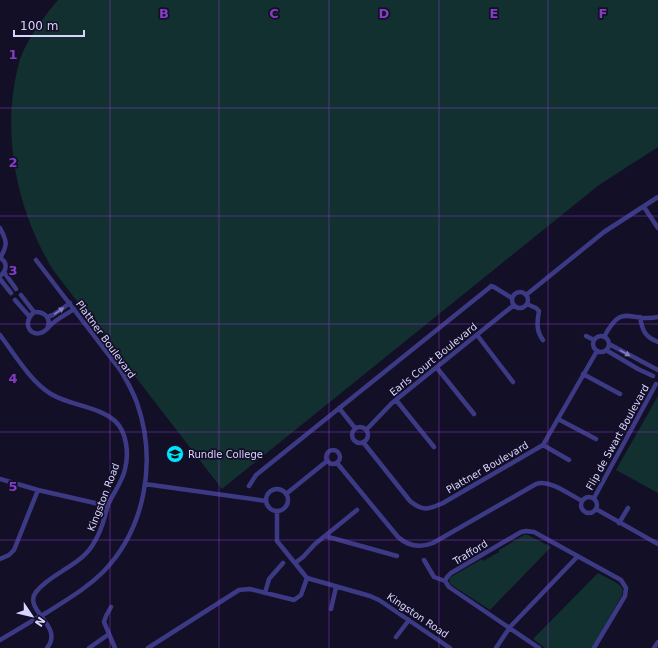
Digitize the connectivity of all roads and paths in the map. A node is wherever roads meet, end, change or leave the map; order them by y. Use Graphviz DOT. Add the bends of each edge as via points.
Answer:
graph roads {
  1 [pos="658,197"];
  2 [pos="644,207"];
  3 [pos="0,228"];
  4 [pos="658,228"];
  5 [pos="0,258"];
  6 [pos="36,260"];
  7 [pos="2,274"];
  8 [pos="0,279"];
  9 [pos="11,281"];
  10 [pos="5,286"];
  11 [pos="16,289"];
  12 [pos="11,293"];
  13 [pos="21,295"];
  14 [pos="526,295"];
  15 [pos="512,298"];
  16 [pos="15,300"];
  17 [pos="26,302"];
  18 [pos="70,303"];
  19 [pos="527,304"];
  20 [pos="514,305"];
  21 [pos="20,306"];
  22 [pos="74,309"];
  23 [pos="34,312"];
  24 [pos="30,316"];
  25 [pos="47,317"];
  26 [pos="640,317"];
  27 [pos="658,317"];
  28 [pos="47,329"];
  29 [pos="0,335"];
  30 [pos="477,335"];
  31 [pos="586,336"];
  32 [pos="604,337"];
  33 [pos="543,340"];
  34 [pos="594,340"];
  35 [pos="658,342"];
  36 [pos="609,344"];
  37 [pos="606,350"];
  38 [pos="597,351"];
  39 [pos="437,368"];
  40 [pos="658,370"];
  41 [pos="583,374"];
  42 [pos="653,376"];
  43 [pos="513,382"];
  44 [pos="657,385"];
  45 [pos="620,394"];
  46 [pos="396,400"];
  47 [pos="340,408"];
  48 [pos="474,414"];
  49 [pos="558,419"];
  50 [pos="355,428"];
  51 [pos="366,430"];
  52 [pos="596,439"];
  53 [pos="363,442"];
  54 [pos="543,445"];
  55 [pos="434,447"];
  56 [pos="569,460"];
  57 [pos="327,461"];
  58 [pos="337,463"];
  59 [pos="0,479"];
  60 [pos="145,484"];
  61 [pos="249,486"];
  62 [pos="38,490"];
  63 [pos="286,494"];
  64 [pos="594,498"];
  65 [pos="266,501"];
  66 [pos="582,501"];
  67 [pos="108,506"];
  68 [pos="628,508"];
  69 [pos="596,509"];
  70 [pos="357,510"];
  71 [pos="277,511"];
  72 [pos="619,522"];
  73 [pos="325,536"];
  74 [pos="658,544"];
  75 [pos="397,556"];
  76 [pos="577,557"];
  77 [pos="0,559"];
  78 [pos="424,560"];
  79 [pos="283,563"];
  80 [pos="295,563"];
  81 [pos="307,578"];
  82 [pos="446,581"];
  83 [pos="336,587"];
  84 [pos="265,593"];
  85 [pos="111,607"];
  86 [pos="331,609"];
  87 [pos="409,620"];
  88 [pos="510,627"];
  89 [pos="109,634"];
  90 [pos="396,637"];
  91 [pos="0,640"];
  92 [pos="658,642"];
  93 [pos="47,648"];
  94 [pos="89,648"];
  95 [pos="115,648"];
  96 [pos="148,648"];
  97 [pos="450,648"];
  98 [pos="496,648"];
  99 [pos="539,648"];
  100 [pos="594,648"];
  101 [pos="654,648"];
  1 -- 2 [label="street"];
  2 -- 4 [label="street"];
  2 -- 14 [label="street" via="604,232"];
  3 -- 5 [label="street" via="6,248"];
  5 -- 7 [label="street" via="6,266"];
  6 -- 18 [label="street, Plattner Boulevard"];
  7 -- 9 [label="street"];
  8 -- 10 [label="street"];
  9 -- 10 [label="street"];
  9 -- 11 [label="street"];
  10 -- 12 [label="street"];
  13 -- 17 [label="street"];
  14 -- 15 [label="street" via="517,293"];
  14 -- 19 [label="street"];
  15 -- 20 [label="street"];
  15 -- 47 [label="street" via="491,286"];
  16 -- 21 [label="street"];
  17 -- 21 [label="street"];
  17 -- 23 [label="street"];
  18 -- 22 [label="street, Plattner Boulevard"];
  25 -- 18 [label="street, one-way" via="53,316"];
  19 -- 20 [label="street" via="520,308"];
  19 -- 33 [label="street" via="539,311 537,326"];
  20 -- 30 [label="street, Earls Court Boulevard"];
  21 -- 24 [label="street"];
  22 -- 28 [label="street"];
  22 -- 60 [label="street, Plattner Boulevard" via="121,370 132,392 145,438"];
  23 -- 24 [label="street"];
  23 -- 25 [label="street" via="41,312"];
  24 -- 28 [label="street" via="27,325 33,332 43,332"];
  25 -- 28 [label="street"];
  26 -- 27 [label="street"];
  26 -- 32 [label="street" via="620,317 611,323"];
  26 -- 35 [label="street" via="644,334"];
  29 -- 67 [label="street, Kingston Road" via="40,386 67,402 100,412 114,420 121,428 126,445 125,470"];
  30 -- 39 [label="street, Earls Court Boulevard"];
  30 -- 43 [label="street"];
  31 -- 34 [label="street"];
  32 -- 34 [label="street" via="600,336"];
  32 -- 36 [label="street"];
  34 -- 38 [label="street" via="593,346"];
  36 -- 37 [label="street"];
  36 -- 40 [label="street, one-way"];
  37 -- 38 [label="street"];
  37 -- 42 [label="street"];
  38 -- 41 [label="street, Plattner Boulevard"];
  39 -- 46 [label="street, Earls Court Boulevard"];
  39 -- 48 [label="street"];
  40 -- 42 [label="street"];
  41 -- 45 [label="street"];
  41 -- 49 [label="street, Plattner Boulevard"];
  42 -- 44 [label="street"];
  44 -- 64 [label="street, Flip de Swart Boulevard"];
  46 -- 51 [label="street, Earls Court Boulevard"];
  46 -- 55 [label="street"];
  47 -- 50 [label="street"];
  47 -- 61 [label="street" via="256,475"];
  49 -- 52 [label="street"];
  49 -- 54 [label="street, Plattner Boulevard"];
  50 -- 51 [label="street" via="361,426"];
  50 -- 53 [label="street" via="352,434 354,440"];
  51 -- 53 [label="street" via="368,435"];
  53 -- 54 [label="street, Plattner Boulevard" via="410,501 418,507 429,509 444,504"];
  54 -- 56 [label="street"];
  57 -- 58 [label="street"];
  57 -- 58 [label="street" via="328,452 334,450 340,454"];
  57 -- 63 [label="street"];
  58 -- 66 [label="street, Flip de Swart Boulevard" via="398,537 411,545 433,543 540,482 549,483"];
  59 -- 62 [label="street"];
  60 -- 65 [label="street"];
  60 -- 91 [label="street, Plattner Boulevard, bridge" via="134,526 116,557 103,571 86,587"];
  62 -- 67 [label="street"];
  62 -- 77 [label="street" via="14,550"];
  63 -- 65 [label="street" via="280,489 273,489"];
  63 -- 71 [label="street" via="288,504 284,509"];
  64 -- 66 [label="street" via="588,497"];
  64 -- 69 [label="street" via="597,503"];
  65 -- 71 [label="street" via="271,509"];
  66 -- 69 [label="street" via="582,508 586,512 591,513"];
  67 -- 93 [label="street, Kingston Road" via="99,535 91,548 80,559 43,584 34,594 34,604 51,632 51,644"];
  68 -- 72 [label="street"];
  69 -- 72 [label="street"];
  70 -- 73 [label="street"];
  71 -- 80 [label="street" via="277,541"];
  72 -- 74 [label="street"];
  73 -- 75 [label="street"];
  73 -- 80 [label="street"];
  76 -- 82 [label="street, Trafford" via="534,532 520,532 451,573"];
  76 -- 88 [label="street"];
  76 -- 100 [label="street, Trafford" via="621,580 626,588 625,596"];
  78 -- 82 [label="street" via="434,577"];
  79 -- 84 [label="street" via="270,579"];
  80 -- 81 [label="street"];
  81 -- 83 [label="street, Kingston Road"];
  81 -- 84 [label="street" via="301,595 294,600"];
  82 -- 88 [label="street" via="449,586"];
  83 -- 86 [label="street"];
  83 -- 87 [label="street, Kingston Road" via="379,600"];
  84 -- 96 [label="street" via="250,589 239,590"];
  85 -- 89 [label="street" via="104,622"];
  87 -- 90 [label="street"];
  87 -- 97 [label="street, Kingston Road"];
  88 -- 98 [label="street"];
  88 -- 99 [label="street"];
  89 -- 94 [label="street"];
  89 -- 95 [label="street"];
  92 -- 101 [label="street"];
}
